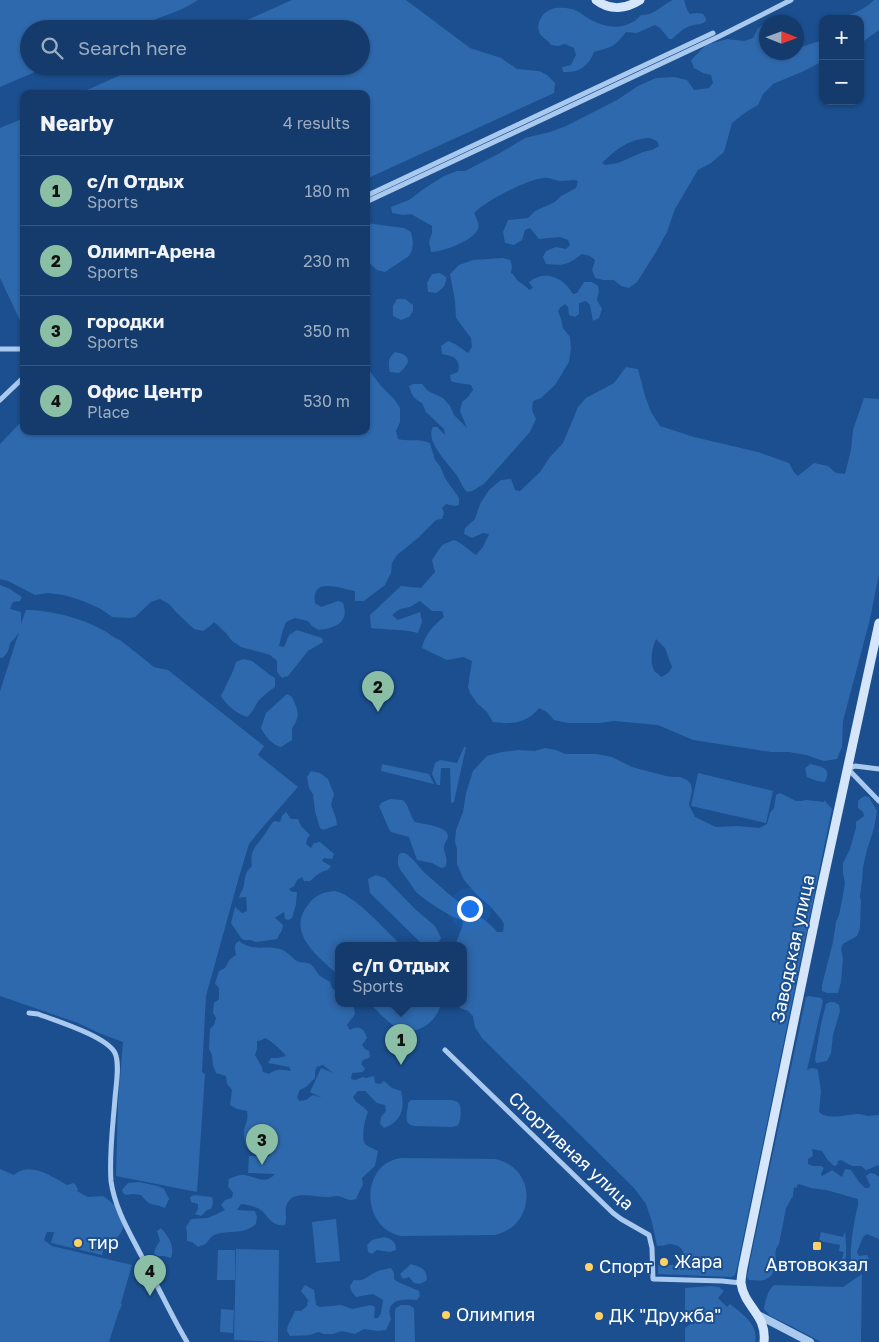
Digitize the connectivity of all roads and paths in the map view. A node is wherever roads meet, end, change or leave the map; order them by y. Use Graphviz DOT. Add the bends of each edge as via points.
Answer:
graph roads {
  1 [pos="640,0"];
  2 [pos="791,0"];
  3 [pos="599,2"];
  4 [pos="713,33"];
  5 [pos="669,59"];
  6 [pos="605,84"];
  7 [pos="370,194"];
  8 [pos="370,200"];
  9 [pos="0,348"];
  10 [pos="20,349"];
  11 [pos="20,381"];
  12 [pos="0,400"];
  13 [pos="879,623"];
  14 [pos="848,769"];
  15 [pos="879,770"];
  16 [pos="879,801"];
  17 [pos="29,1013"];
  18 [pos="445,1050"];
  19 [pos="741,1282"];
  20 [pos="758,1315"];
  21 [pos="187,1342"];
  22 [pos="764,1342"];
  23 [pos="810,1342"];
  1 -- 3 [label="main road" via="622,8"];
  2 -- 5 [label="street"];
  4 -- 6 [label="street"];
  5 -- 6 [label="street"];
  5 -- 8 [label="street"];
  6 -- 7 [label="street"];
  9 -- 10 [label="street"];
  11 -- 12 [label="street"];
  13 -- 14 [label="main road, Заводская улица"];
  14 -- 15 [label="street" via="855,766"];
  14 -- 16 [label="street"];
  14 -- 19 [label="main road, Заводская улица"];
  17 -- 21 [label="street" via="90,1034 112,1048 116,1055 112,1187 129,1234"];
  18 -- 19 [label="street, Спортивная улица" via="613,1213 650,1235 653,1279"];
  19 -- 20 [label="main road"];
  20 -- 22 [label="main road" via="763,1325"];
  20 -- 23 [label="street"];
}
